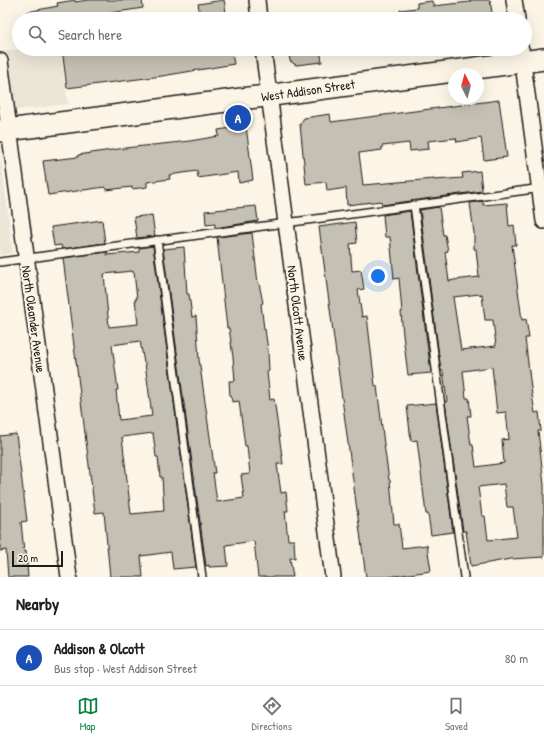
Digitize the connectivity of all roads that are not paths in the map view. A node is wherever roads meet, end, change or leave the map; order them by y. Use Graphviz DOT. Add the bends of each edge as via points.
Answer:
graph roads {
  1 [pos="257,0"];
  2 [pos="514,0"];
  3 [pos="259,12"];
  4 [pos="516,12"];
  5 [pos="264,56"];
  6 [pos="516,56"];
  7 [pos="522,56"];
  8 [pos="528,56"];
  9 [pos="544,59"];
  10 [pos="0,61"];
  11 [pos="270,95"];
  12 [pos="5,131"];
  13 [pos="542,188"];
  14 [pos="414,206"];
  15 [pos="544,221"];
  16 [pos="286,223"];
  17 [pos="157,240"];
  18 [pos="26,258"];
  19 [pos="0,262"];
  20 [pos="69,577"];
  21 [pos="202,577"];
  22 [pos="333,577"];
  23 [pos="464,577"];
  1 -- 3 [label="street"];
  2 -- 4 [label="street"];
  5 -- 11 [label="street, North Olcott Avenue"];
  6 -- 11 [label="street, West Addison Street"];
  7 -- 13 [label="street"];
  8 -- 9 [label="street, West Addison Street"];
  10 -- 12 [label="street, North Oleander Avenue"];
  11 -- 12 [label="street, West Addison Street"];
  11 -- 16 [label="street, North Olcott Avenue"];
  12 -- 18 [label="street, North Oleander Avenue"];
  13 -- 14 [label="lane"];
  13 -- 15 [label="street"];
  14 -- 16 [label="lane"];
  14 -- 23 [label="lane"];
  16 -- 17 [label="lane"];
  16 -- 22 [label="street, North Olcott Avenue"];
  17 -- 18 [label="lane"];
  17 -- 21 [label="lane"];
  18 -- 19 [label="lane"];
  18 -- 20 [label="street, North Oleander Avenue"];
}
